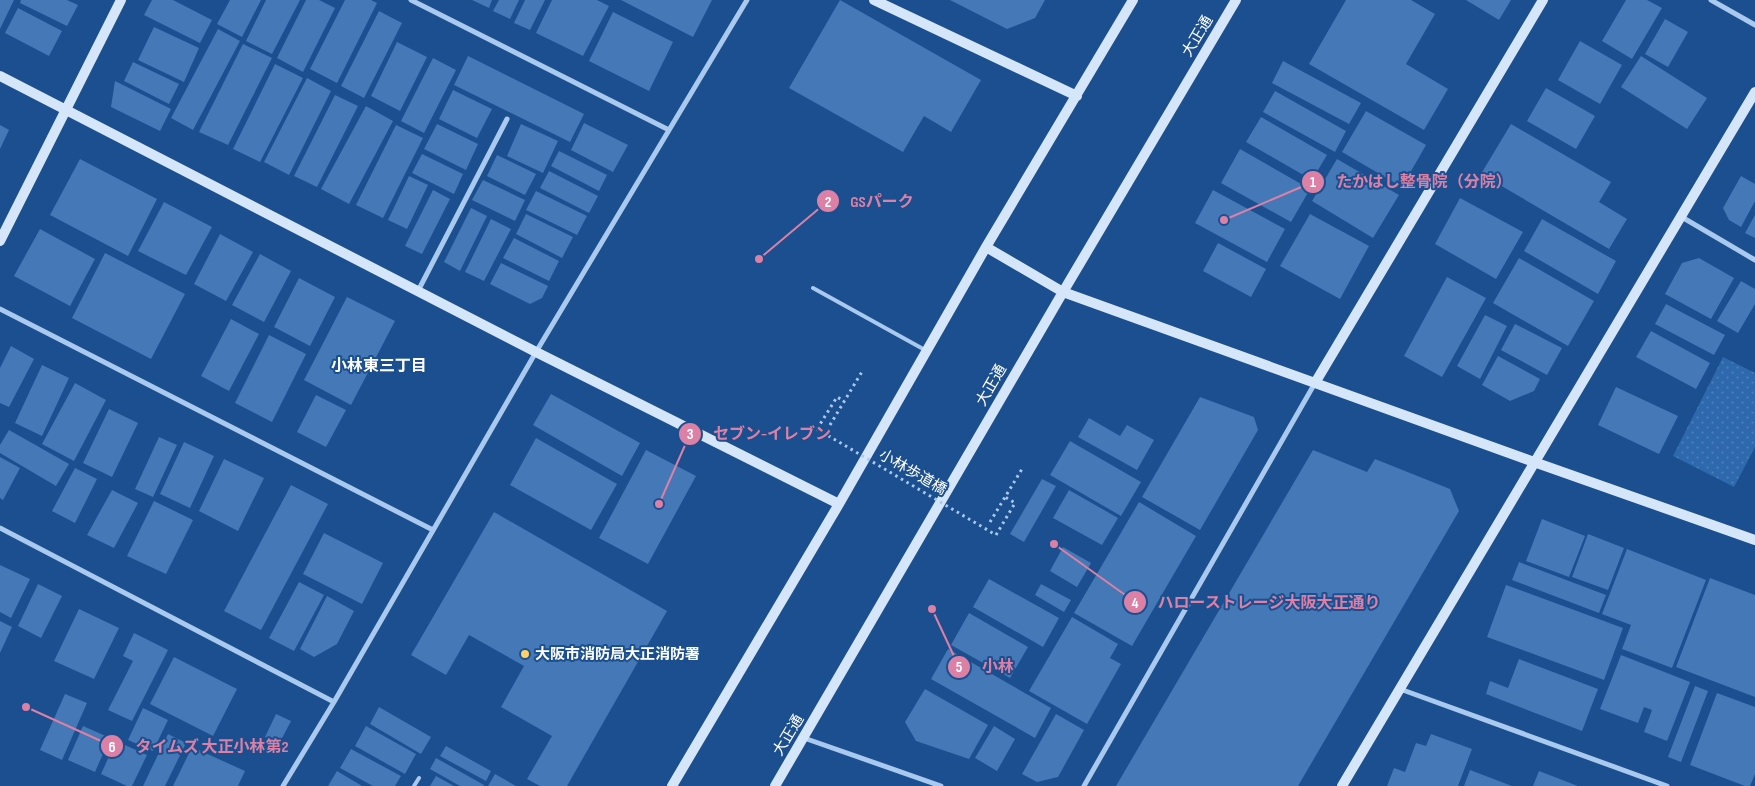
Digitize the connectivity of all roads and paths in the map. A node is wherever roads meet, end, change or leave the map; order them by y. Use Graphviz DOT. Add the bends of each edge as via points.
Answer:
graph roads {
  1 [pos="121,0"];
  2 [pos="411,0"];
  3 [pos="747,0"];
  4 [pos="874,0"];
  5 [pos="1133,0"];
  6 [pos="1236,0"];
  7 [pos="1544,0"];
  8 [pos="1711,0"];
  9 [pos="1755,25"];
  10 [pos="0,76"];
  11 [pos="1755,92"];
  12 [pos="1077,96"];
  13 [pos="67,110"];
  14 [pos="507,120"];
  15 [pos="669,130"];
  16 [pos="1680,216"];
  17 [pos="0,241"];
  18 [pos="986,247"];
  19 [pos="1755,260"];
  20 [pos="813,288"];
  21 [pos="418,291"];
  22 [pos="1063,292"];
  23 [pos="0,309"];
  24 [pos="926,351"];
  25 [pos="536,352"];
  26 [pos="863,370"];
  27 [pos="1315,383"];
  28 [pos="844,401"];
  29 [pos="830,425"];
  30 [pos="1534,462"];
  31 [pos="1022,468"];
  32 [pos="1004,497"];
  33 [pos="839,504"];
  34 [pos="990,522"];
  35 [pos="0,528"];
  36 [pos="433,530"];
  37 [pos="1755,540"];
  38 [pos="1400,689"];
  39 [pos="334,702"];
  40 [pos="804,738"];
  41 [pos="419,778"];
  42 [pos="283,786"];
  43 [pos="414,786"];
  44 [pos="672,786"];
  45 [pos="775,786"];
  46 [pos="941,786"];
  47 [pos="1084,786"];
  48 [pos="1342,786"];
  49 [pos="1667,786"];
  1 -- 13 [label="street"];
  2 -- 15 [label="street"];
  3 -- 15 [label="street"];
  4 -- 12 [label="street"];
  5 -- 12 [label="street"];
  6 -- 22 [label="street, 大正通"];
  7 -- 27 [label="street"];
  8 -- 9 [label="street"];
  10 -- 13 [label="street"];
  11 -- 16 [label="street"];
  12 -- 18 [label="street"];
  13 -- 17 [label="street"];
  13 -- 21 [label="street"];
  14 -- 21 [label="street"];
  15 -- 25 [label="street"];
  16 -- 19 [label="street"];
  16 -- 30 [label="street"];
  18 -- 22 [label="street"];
  18 -- 24 [label="street"];
  20 -- 24 [label="lane"];
  21 -- 25 [label="street"];
  22 -- 27 [label="street"];
  22 -- 40 [label="street, 大正通"];
  23 -- 36 [label="street"];
  24 -- 33 [label="street"];
  25 -- 33 [label="street"];
  25 -- 36 [label="street"];
  26 -- 28 [label="path"];
  27 -- 30 [label="street"];
  27 -- 47 [label="street"];
  28 -- 29 [label="path"];
  28 -- 32 [label="path, 小林歩道橋, bridge" via="837,397 817,429 996,534 1015,503"];
  30 -- 37 [label="street"];
  30 -- 38 [label="street"];
  31 -- 32 [label="path"];
  32 -- 34 [label="path"];
  33 -- 44 [label="street"];
  35 -- 39 [label="street"];
  36 -- 39 [label="street"];
  38 -- 48 [label="street"];
  38 -- 49 [label="street"];
  39 -- 42 [label="street"];
  40 -- 45 [label="street, 大正通"];
  40 -- 46 [label="street"];
  41 -- 43 [label="lane"];
}
